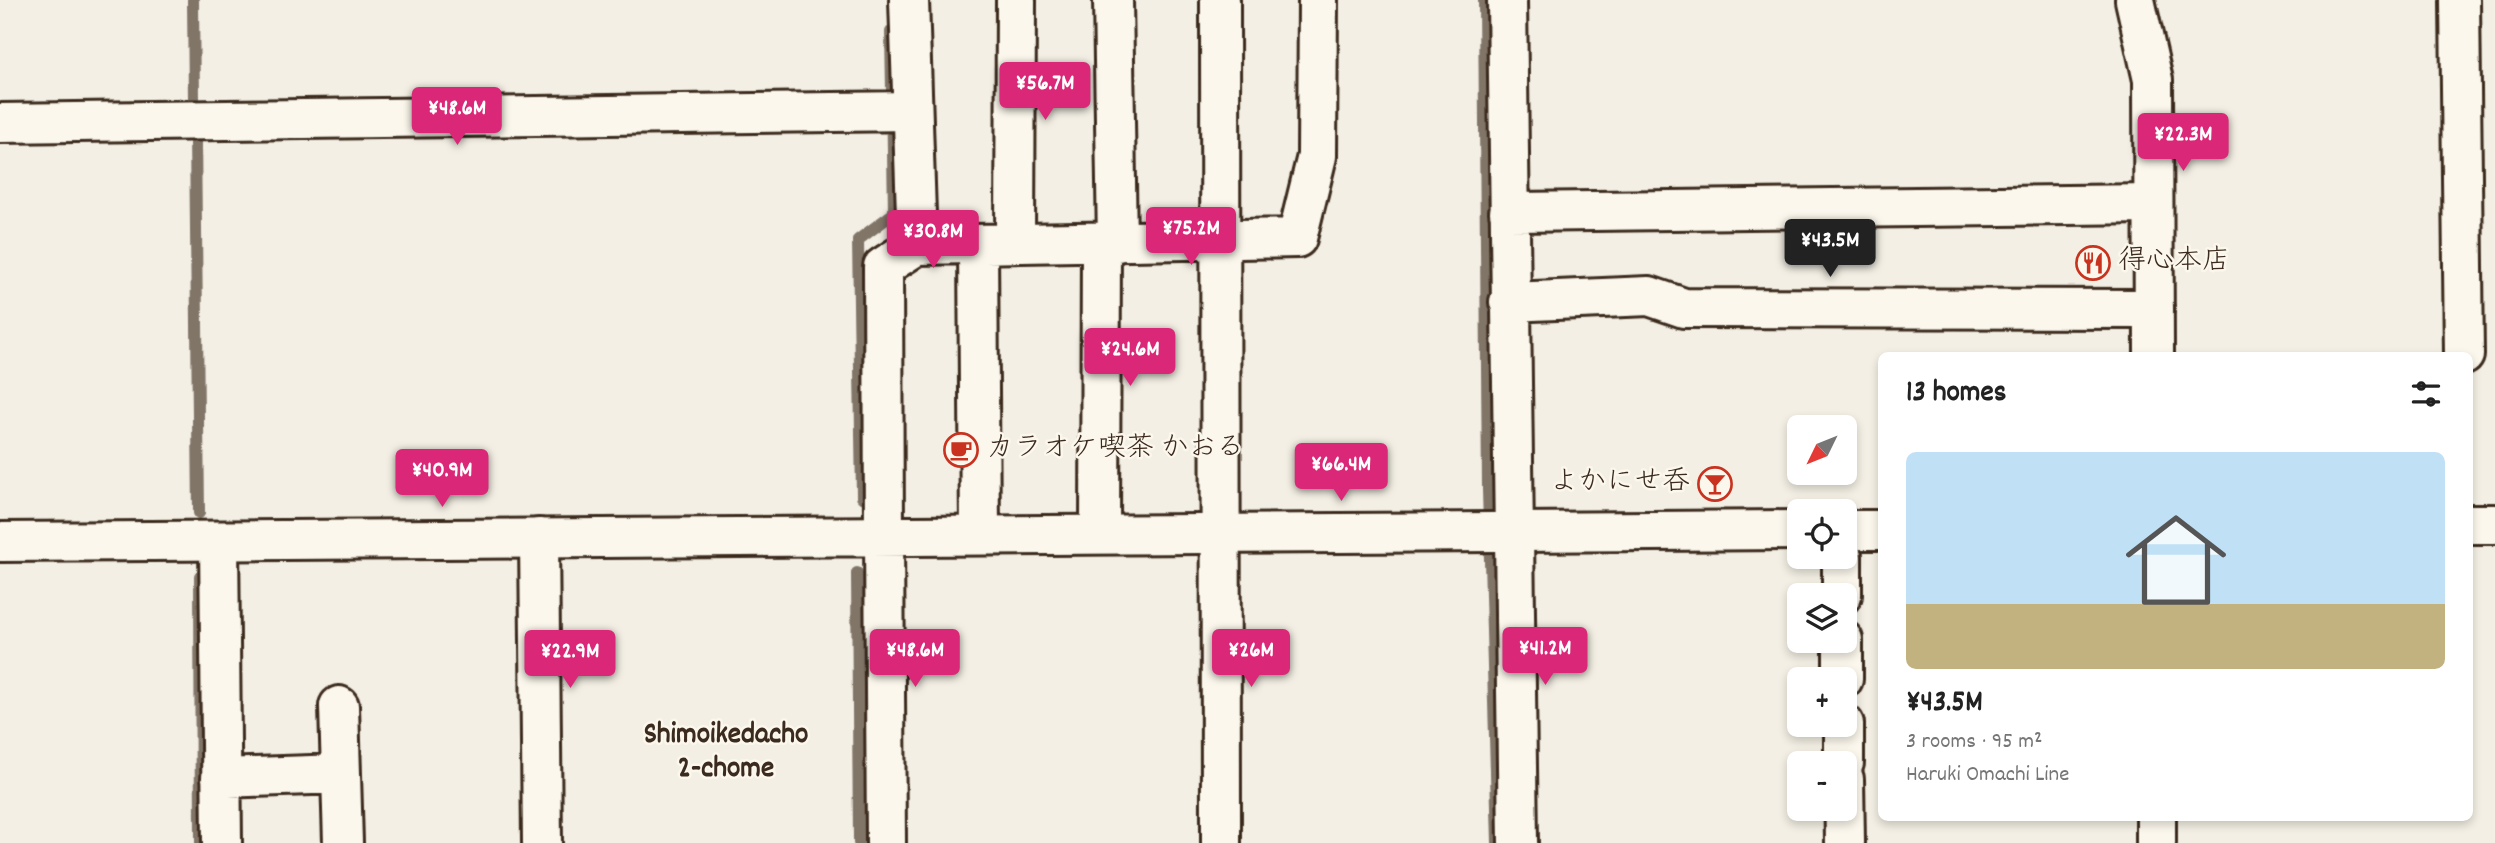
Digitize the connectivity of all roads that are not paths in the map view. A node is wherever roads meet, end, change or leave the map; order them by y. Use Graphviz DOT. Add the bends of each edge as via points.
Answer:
graph roads {
  1 [pos="909,0"];
  2 [pos="1016,0"];
  3 [pos="1113,0"];
  4 [pos="1220,0"];
  5 [pos="1318,0"];
  6 [pos="1507,0"];
  7 [pos="2135,0"];
  8 [pos="2460,0"];
  9 [pos="912,111"];
  10 [pos="0,123"];
  11 [pos="2153,204"];
  12 [pos="1509,212"];
  13 [pos="1221,240"];
  14 [pos="1109,242"];
  15 [pos="996,244"];
  16 [pos="917,245"];
  17 [pos="1509,302"];
  18 [pos="2154,309"];
  19 [pos="2154,352"];
  20 [pos="2464,352"];
  21 [pos="2473,524"];
  22 [pos="2495,524"];
  23 [pos="1787,530"];
  24 [pos="1857,530"];
  25 [pos="1878,530"];
  26 [pos="1512,532"];
  27 [pos="1100,534"];
  28 [pos="1221,534"];
  29 [pos="980,535"];
  30 [pos="884,536"];
  31 [pos="539,538"];
  32 [pos="219,541"];
  33 [pos="0,542"];
  34 [pos="340,706"];
  35 [pos="341,774"];
  36 [pos="221,778"];
  37 [pos="1845,821"];
  38 [pos="2156,821"];
  39 [pos="222,843"];
  40 [pos="343,843"];
  41 [pos="542,843"];
  42 [pos="886,843"];
  43 [pos="1221,843"];
  44 [pos="1518,843"];
  45 [pos="1845,843"];
  46 [pos="2156,843"];
  1 -- 9 [label="street"];
  2 -- 15 [label="street"];
  3 -- 14 [label="street"];
  4 -- 13 [label="street"];
  5 -- 13 [label="street" via="1317,156 1297,238"];
  6 -- 12 [label="street"];
  7 -- 11 [label="street" via="2153,80"];
  8 -- 20 [label="street"];
  9 -- 10 [label="street"];
  9 -- 16 [label="street"];
  11 -- 12 [label="street"];
  11 -- 18 [label="street"];
  12 -- 17 [label="street"];
  13 -- 14 [label="street"];
  13 -- 28 [label="street"];
  14 -- 15 [label="street"];
  14 -- 27 [label="street"];
  15 -- 16 [label="street"];
  15 -- 29 [label="street"];
  16 -- 30 [label="street" via="883,267"];
  17 -- 18 [label="street" via="1649,296 1684,308"];
  17 -- 26 [label="street"];
  18 -- 19 [label="street"];
  21 -- 22 [label="street"];
  23 -- 26 [label="street"];
  24 -- 25 [label="street"];
  26 -- 28 [label="street"];
  26 -- 44 [label="street"];
  27 -- 28 [label="street"];
  27 -- 29 [label="street"];
  28 -- 43 [label="street"];
  29 -- 30 [label="street"];
  30 -- 31 [label="street"];
  30 -- 42 [label="street"];
  31 -- 32 [label="street"];
  31 -- 41 [label="street"];
  32 -- 33 [label="street"];
  32 -- 36 [label="street"];
  34 -- 35 [label="street"];
  35 -- 36 [label="street"];
  35 -- 40 [label="street"];
  36 -- 39 [label="street"];
  37 -- 45 [label="street"];
  38 -- 46 [label="street"];
}
